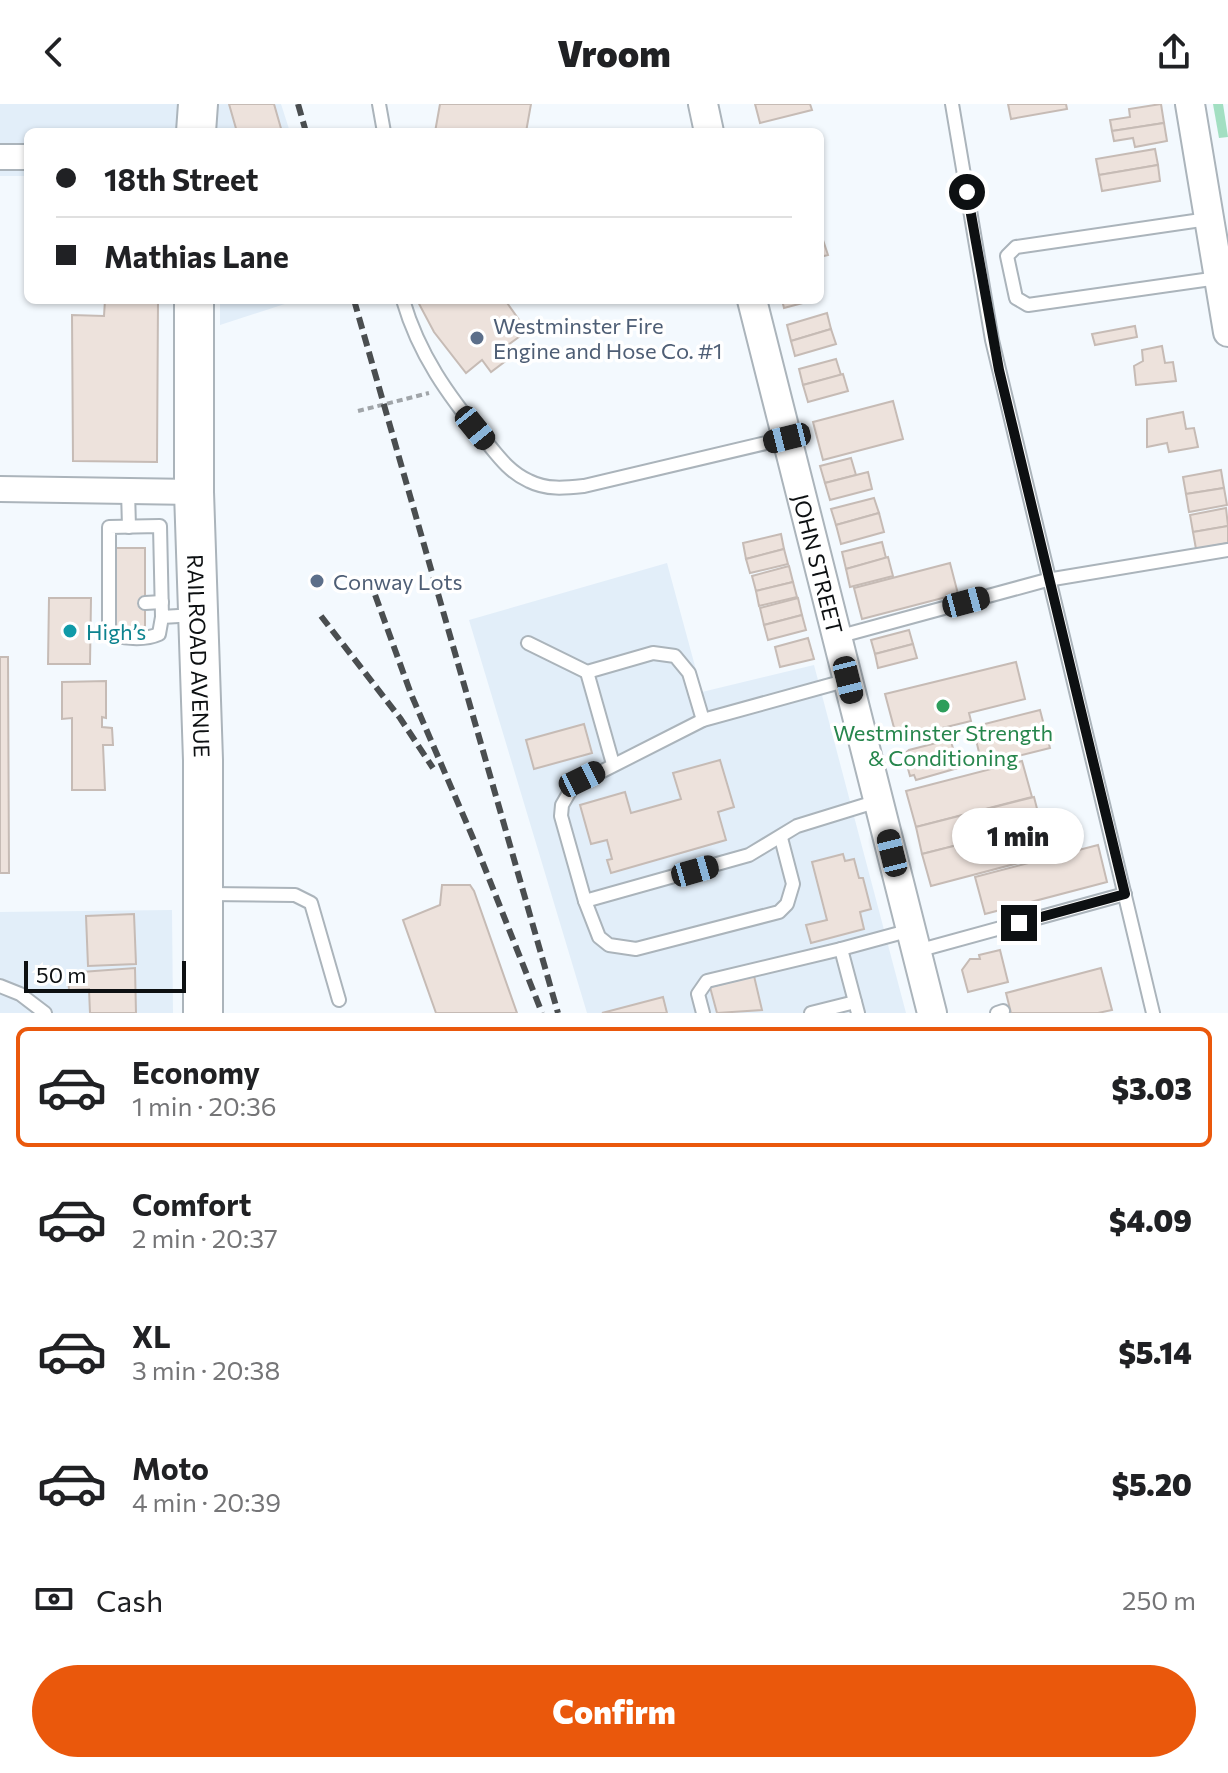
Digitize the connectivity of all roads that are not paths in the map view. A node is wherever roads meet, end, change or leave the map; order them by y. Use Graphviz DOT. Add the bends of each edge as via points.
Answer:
graph roads {
  1 [pos="198,104"];
  2 [pos="379,104"];
  3 [pos="703,104"];
  4 [pos="952,104"];
  5 [pos="1190,104"];
  6 [pos="196,128"];
  7 [pos="383,128"];
  8 [pos="708,128"];
  9 [pos="0,157"];
  10 [pos="24,157"];
  11 [pos="1208,219"];
  12 [pos="1218,278"];
  13 [pos="194,304"];
  14 [pos="404,304"];
  15 [pos="753,304"];
  16 [pos="1228,332"];
  17 [pos="787,438"];
  18 [pos="0,489"];
  19 [pos="128,491"];
  20 [pos="194,492"];
  21 [pos="129,527"];
  22 [pos="1228,550"];
  23 [pos="145,572"];
  24 [pos="161,572"];
  25 [pos="1047,580"];
  26 [pos="162,602"];
  27 [pos="145,603"];
  28 [pos="180,616"];
  29 [pos="837,637"];
  30 [pos="528,643"];
  31 [pos="587,672"];
  32 [pos="848,680"];
  33 [pos="703,720"];
  34 [pos="613,764"];
  35 [pos="878,801"];
  36 [pos="781,838"];
  37 [pos="201,894"];
  38 [pos="1125,894"];
  39 [pos="585,901"];
  40 [pos="914,941"];
  41 [pos="841,949"];
  42 [pos="0,986"];
  43 [pos="339,1000"];
  44 [pos="856,1007"];
  45 [pos="45,1013"];
  46 [pos="203,1013"];
  47 [pos="703,1013"];
  48 [pos="811,1013"];
  49 [pos="932,1013"];
  50 [pos="1153,1013"];
  1 -- 6 [label="highway"];
  2 -- 7 [label="lane"];
  3 -- 8 [label="street"];
  4 -- 25 [label="lane" via="992,340"];
  5 -- 11 [label="street"];
  9 -- 10 [label="street"];
  11 -- 12 [label="street"];
  11 -- 12 [label="lane" via="1016,247 1007,256 1016,298 1028,305"];
  12 -- 16 [label="street"];
  13 -- 20 [label="highway, RAILROAD AVENUE"];
  14 -- 17 [label="lane" via="412,333 441,387 504,464 527,480 552,488 584,486"];
  15 -- 17 [label="street, JOHN STREET"];
  17 -- 29 [label="street, JOHN STREET"];
  18 -- 19 [label="street"];
  19 -- 20 [label="street"];
  19 -- 21 [label="lane"];
  20 -- 28 [label="highway, RAILROAD AVENUE"];
  21 -- 24 [label="lane" via="160,526"];
  21 -- 28 [label="lane" via="109,527 109,631 116,636 154,637"];
  22 -- 25 [label="lane"];
  23 -- 24 [label="lane"];
  24 -- 26 [label="lane"];
  25 -- 29 [label="lane"];
  25 -- 38 [label="lane"];
  26 -- 27 [label="lane"];
  26 -- 28 [label="lane"];
  28 -- 37 [label="highway, RAILROAD AVENUE" via="203,760"];
  29 -- 32 [label="street, JOHN STREET"];
  30 -- 31 [label="lane"];
  31 -- 33 [label="lane" via="653,653 675,656 689,673"];
  31 -- 34 [label="lane"];
  32 -- 33 [label="lane"];
  32 -- 35 [label="street, JOHN STREET"];
  33 -- 34 [label="lane"];
  34 -- 39 [label="lane" via="573,786 562,805"];
  35 -- 36 [label="lane" via="818,818"];
  35 -- 40 [label="street, JOHN STREET"];
  36 -- 39 [label="lane" via="749,855"];
  36 -- 39 [label="lane" via="792,894 768,917 621,949 599,937"];
  37 -- 43 [label="lane" via="295,895 311,903"];
  37 -- 46 [label="highway, RAILROAD AVENUE"];
  38 -- 40 [label="lane"];
  38 -- 50 [label="lane"];
  40 -- 41 [label="lane"];
  40 -- 49 [label="street, JOHN STREET"];
  41 -- 44 [label="lane"];
  41 -- 47 [label="lane" via="707,981 698,994"];
  42 -- 45 [label="lane"];
  44 -- 48 [label="lane"];
}
